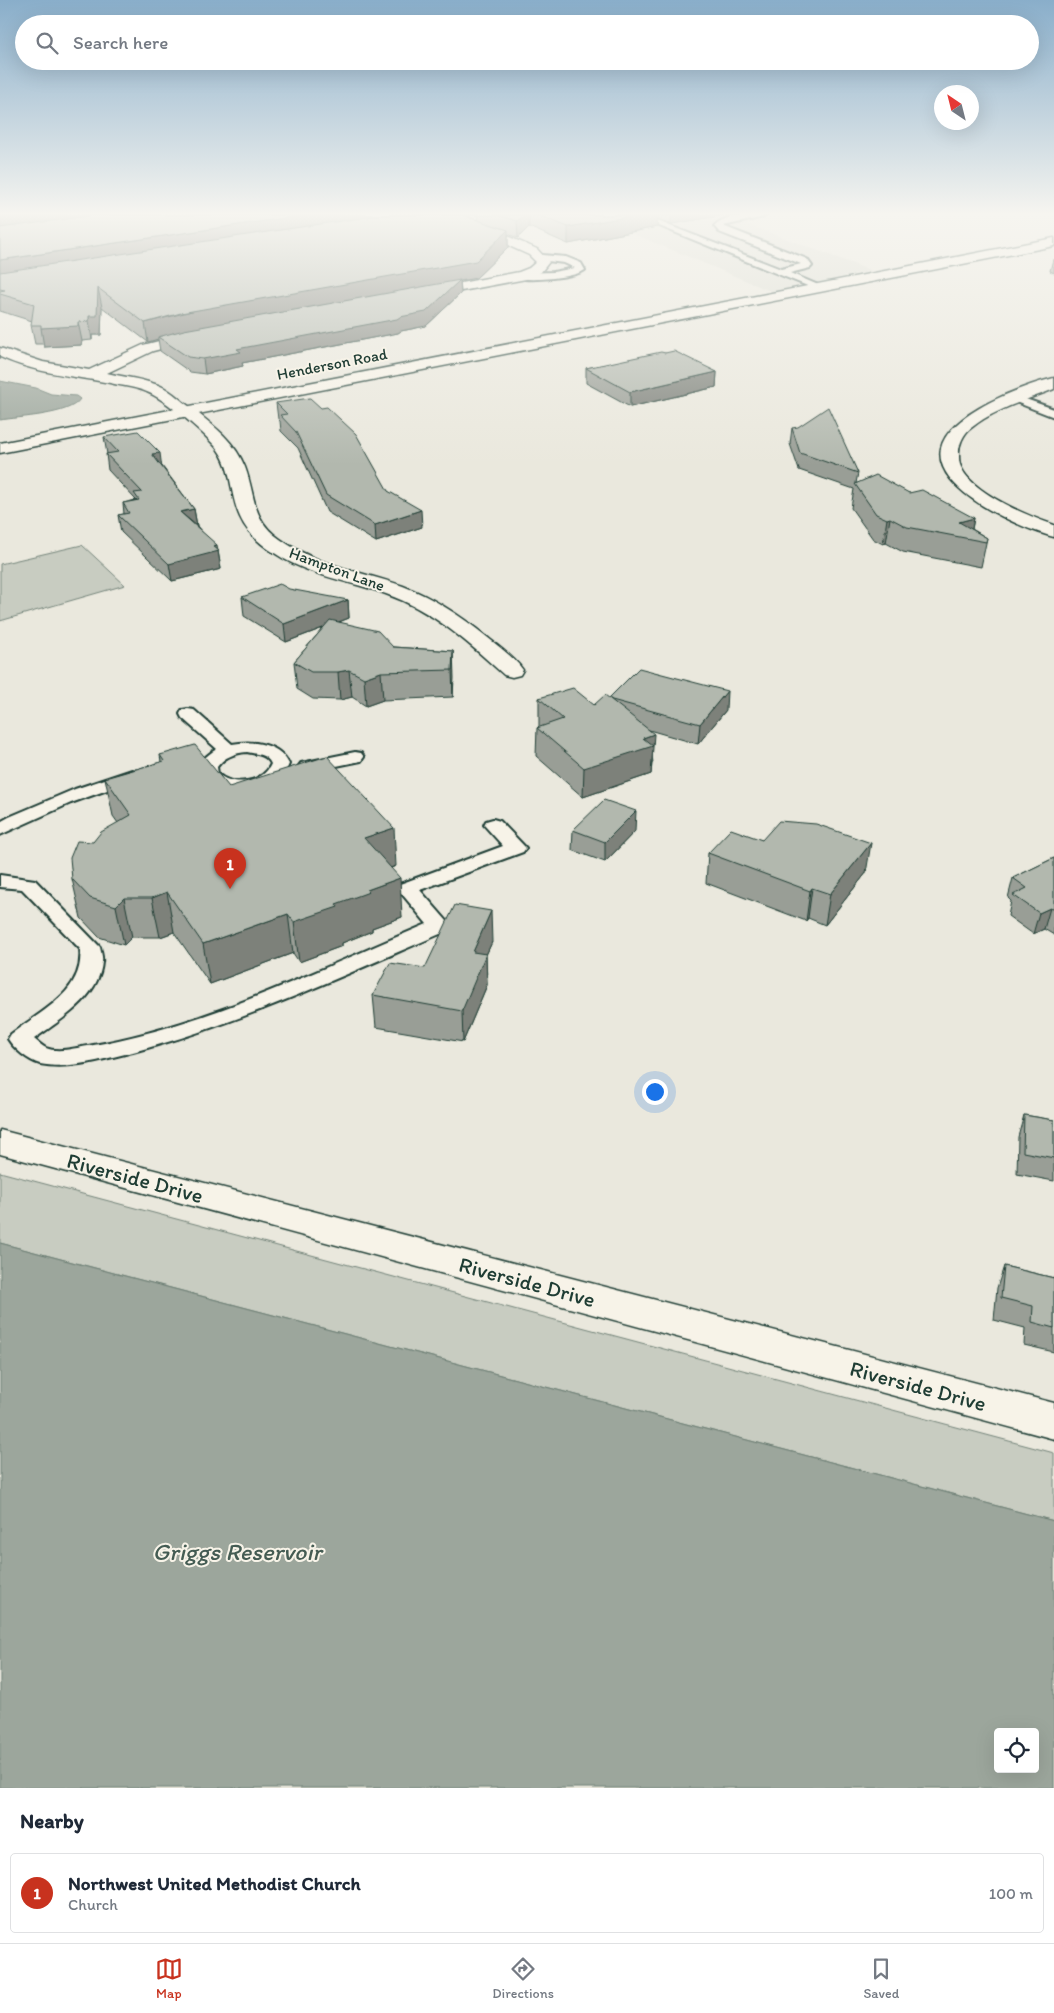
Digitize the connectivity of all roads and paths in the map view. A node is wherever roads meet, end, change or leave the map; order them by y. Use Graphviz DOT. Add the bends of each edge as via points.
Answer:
graph roads {
  1 [pos="760,298"];
  2 [pos="206,334"];
  3 [pos="0,352"];
  4 [pos="91,375"];
  5 [pos="1054,383"];
  6 [pos="1017,398"];
  7 [pos="184,411"];
  8 [pos="1054,413"];
  9 [pos="0,448"];
  10 [pos="1054,531"];
  11 [pos="512,670"];
  12 [pos="188,714"];
  13 [pos="230,751"];
  14 [pos="355,758"];
  15 [pos="280,768"];
  16 [pos="152,769"];
  17 [pos="493,825"];
  18 [pos="0,829"];
  19 [pos="0,880"];
  20 [pos="0,1142"];
  21 [pos="1054,1421"];
  1 -- 7 [label="street, Henderson Road"];
  2 -- 4 [label="street" via="148,348"];
  3 -- 4 [label="street, Hampton Lane" via="39,365"];
  4 -- 7 [label="street, Hampton Lane" via="154,390"];
  5 -- 6 [label="street"];
  6 -- 8 [label="lane"];
  6 -- 10 [label="street" via="974,418 958,431 949,456 951,469 961,482 983,499"];
  7 -- 9 [label="street, Henderson Road"];
  7 -- 11 [label="street, Hampton Lane" via="225,447 235,464 244,506 254,528 272,543 294,557 395,590 433,608 479,640"];
  12 -- 13 [label="lane"];
  13 -- 15 [label="lane" via="247,747 269,751 280,761"];
  13 -- 15 [label="lane" via="201,761 214,781 234,787 258,784 268,780"];
  14 -- 15 [label="lane" via="305,768"];
  16 -- 18 [label="lane" via="67,798"];
  17 -- 19 [label="lane" via="516,848 407,888 440,926 244,1009 162,1036 62,1058 41,1056 19,1039 75,997 92,962 90,947 28,884"];
  20 -- 21 [label="street, Riverside Drive"];
}
